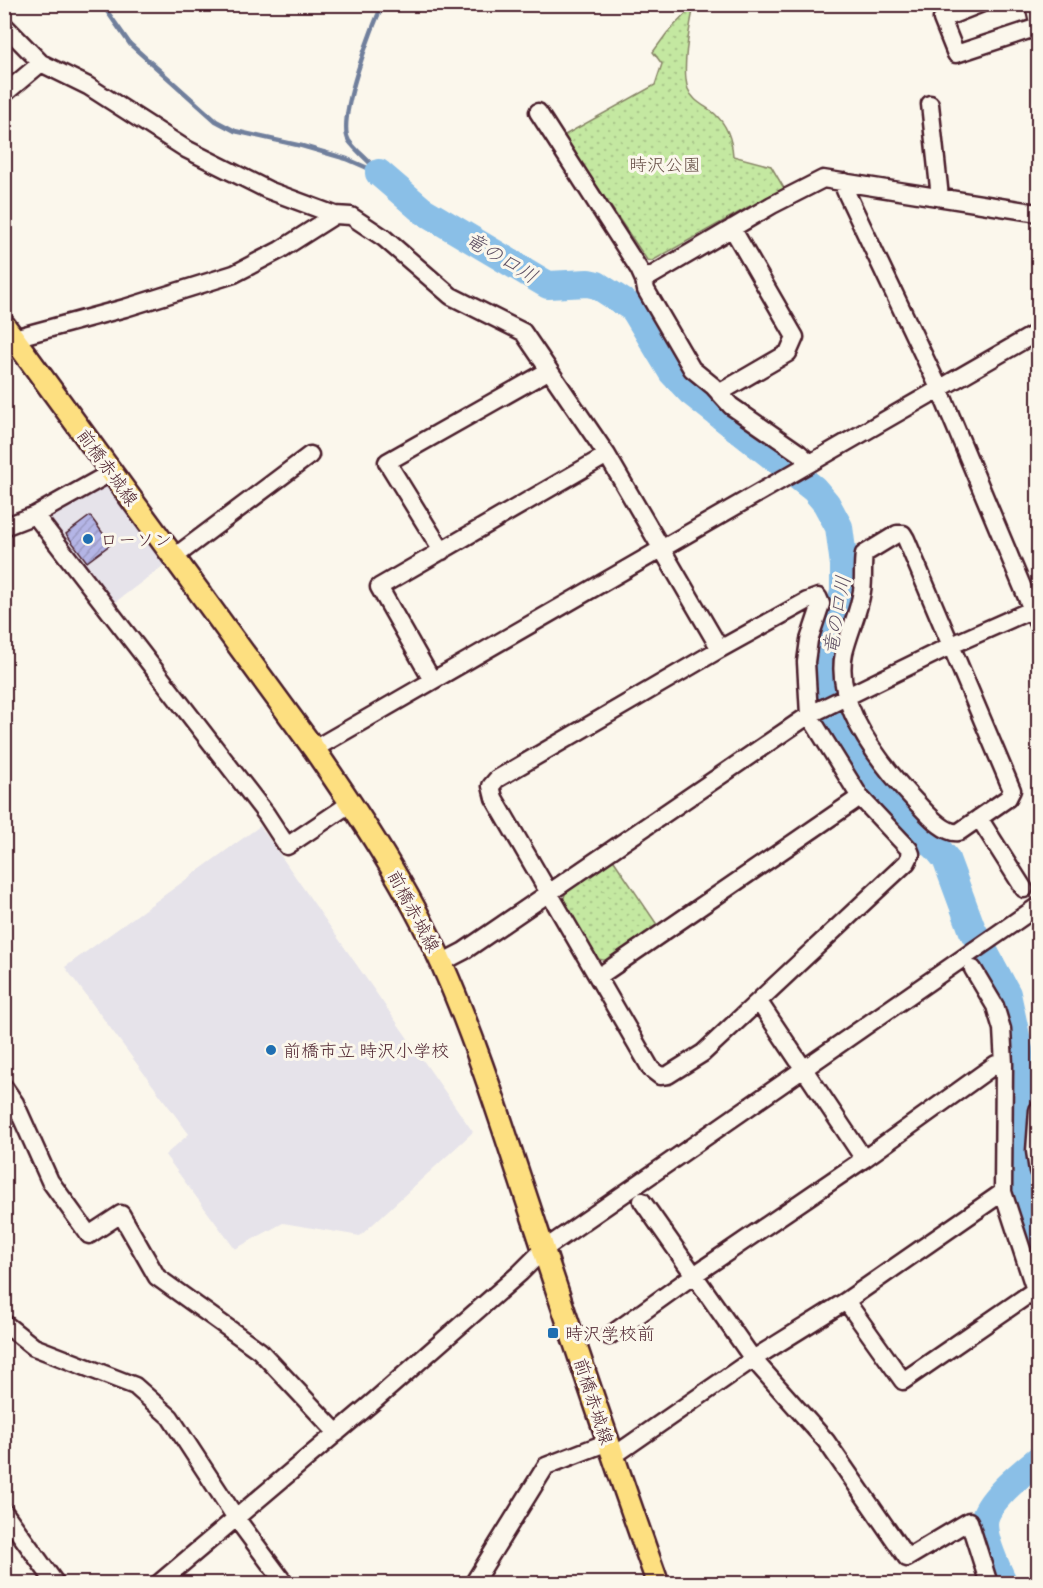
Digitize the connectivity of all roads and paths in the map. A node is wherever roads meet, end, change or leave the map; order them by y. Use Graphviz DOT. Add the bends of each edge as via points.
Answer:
graph roads {
  1 [pos="980,4"];
  2 [pos="1034,4"];
  3 [pos="1038,24"];
  4 [pos="4,25"];
  5 [pos="41,63"];
  6 [pos="4,94"];
  7 [pos="930,104"];
  8 [pos="538,112"];
  9 [pos="845,182"];
  10 [pos="940,197"];
  11 [pos="1038,213"];
  12 [pos="335,215"];
  13 [pos="732,228"];
  14 [pos="644,280"];
  15 [pos="9,332"];
  16 [pos="1038,332"];
  17 [pos="548,371"];
  18 [pos="939,388"];
  19 [pos="719,393"];
  20 [pos="310,455"];
  21 [pos="607,455"];
  22 [pos="807,463"];
  23 [pos="112,472"];
  24 [pos="35,515"];
  25 [pos="4,527"];
  26 [pos="661,549"];
  27 [pos="442,551"];
  28 [pos="173,558"];
  29 [pos="1036,614"];
  30 [pos="952,645"];
  31 [pos="720,649"];
  32 [pos="432,680"];
  33 [pos="845,697"];
  34 [pos="813,713"];
  35 [pos="314,749"];
  36 [pos="860,797"];
  37 [pos="351,803"];
  38 [pos="980,818"];
  39 [pos="1024,889"];
  40 [pos="549,893"];
  41 [pos="1038,906"];
  42 [pos="441,963"];
  43 [pos="973,969"];
  44 [pos="598,977"];
  45 [pos="759,1002"];
  46 [pos="1004,1064"];
  47 [pos="804,1067"];
  48 [pos="4,1087"];
  49 [pos="1038,1110"];
  50 [pos="864,1158"];
  51 [pos="1038,1171"];
  52 [pos="1003,1192"];
  53 [pos="642,1201"];
  54 [pos="543,1250"];
  55 [pos="694,1275"];
  56 [pos="1038,1293"];
  57 [pos="846,1301"];
  58 [pos="7,1328"];
  59 [pos="609,1336"];
  60 [pos="753,1359"];
  61 [pos="337,1433"];
  62 [pos="610,1450"];
  63 [pos="4,1512"];
  64 [pos="236,1518"];
  65 [pos="56,1584"];
  66 [pos="158,1584"];
  67 [pos="285,1584"];
  68 [pos="473,1584"];
  69 [pos="658,1584"];
  70 [pos="989,1584"];
  1 -- 3 [label="street" via="942,19 956,54"];
  2 -- 3 [label="street"];
  4 -- 5 [label="street"];
  5 -- 6 [label="street"];
  5 -- 12 [label="street" via="88,86 186,149 268,190"];
  7 -- 10 [label="street"];
  8 -- 14 [label="street"];
  9 -- 10 [label="street"];
  9 -- 13 [label="street" via="823,179"];
  9 -- 18 [label="street" via="845,190"];
  10 -- 11 [label="street"];
  12 -- 15 [label="street" via="234,274 125,308"];
  12 -- 17 [label="street" via="351,216 384,238 451,296 523,332"];
  13 -- 14 [label="street"];
  13 -- 19 [label="street" via="795,337 788,353"];
  14 -- 19 [label="street" via="692,369"];
  15 -- 23 [label="main road, 前橋赤城線"];
  16 -- 18 [label="street"];
  17 -- 21 [label="street"];
  17 -- 27 [label="street" via="387,462"];
  18 -- 22 [label="street"];
  18 -- 29 [label="street"];
  19 -- 22 [label="street"];
  20 -- 28 [label="street"];
  21 -- 26 [label="street"];
  21 -- 27 [label="street"];
  22 -- 26 [label="street"];
  23 -- 24 [label="street"];
  23 -- 28 [label="main road, 前橋赤城線"];
  24 -- 25 [label="street"];
  24 -- 37 [label="street" via="287,846"];
  26 -- 31 [label="street"];
  26 -- 32 [label="street"];
  27 -- 32 [label="street" via="378,587"];
  28 -- 35 [label="main road, 前橋赤城線"];
  29 -- 30 [label="street"];
  30 -- 33 [label="street"];
  30 -- 33 [label="street" via="906,539 897,534 864,554 862,591 844,653"];
  30 -- 38 [label="street" via="1012,790 1008,798"];
  31 -- 34 [label="street" via="818,597 821,604 806,662"];
  31 -- 40 [label="street" via="497,778 491,786 494,798"];
  32 -- 35 [label="street"];
  33 -- 34 [label="street"];
  33 -- 38 [label="street" via="877,756 919,805 948,831 959,832"];
  34 -- 36 [label="street"];
  34 -- 40 [label="street"];
  35 -- 37 [label="main road, 前橋赤城線"];
  36 -- 44 [label="street"];
  36 -- 45 [label="street" via="911,854"];
  37 -- 42 [label="main road, 前橋赤城線" via="410,900"];
  38 -- 39 [label="street"];
  40 -- 42 [label="street"];
  40 -- 44 [label="street"];
  41 -- 47 [label="street"];
  42 -- 54 [label="main road, 前橋赤城線" via="479,1056"];
  43 -- 46 [label="street" via="995,1006 1002,1029"];
  44 -- 45 [label="street" via="651,1069 660,1076 703,1053"];
  45 -- 47 [label="street"];
  46 -- 50 [label="street" via="996,1064"];
  46 -- 52 [label="street"];
  47 -- 50 [label="street"];
  47 -- 54 [label="street"];
  48 -- 61 [label="street" via="15,1102 50,1181 89,1235 121,1214 157,1277 260,1351"];
  49 -- 51 [label="street"];
  50 -- 55 [label="street"];
  52 -- 56 [label="street"];
  52 -- 57 [label="street"];
  53 -- 55 [label="street"];
  54 -- 61 [label="street"];
  54 -- 62 [label="main road, 前橋赤城線"];
  55 -- 59 [label="street"];
  55 -- 60 [label="street"];
  56 -- 57 [label="street" via="903,1381"];
  57 -- 60 [label="street"];
  58 -- 64 [label="street" via="34,1347 135,1386 170,1418"];
  60 -- 62 [label="street"];
  60 -- 70 [label="street" via="826,1441 907,1558 969,1521"];
  61 -- 64 [label="street"];
  62 -- 68 [label="street" via="546,1466"];
  62 -- 69 [label="main road, 前橋赤城線"];
  63 -- 65 [label="street"];
  64 -- 66 [label="street"];
  64 -- 67 [label="street"];
}
